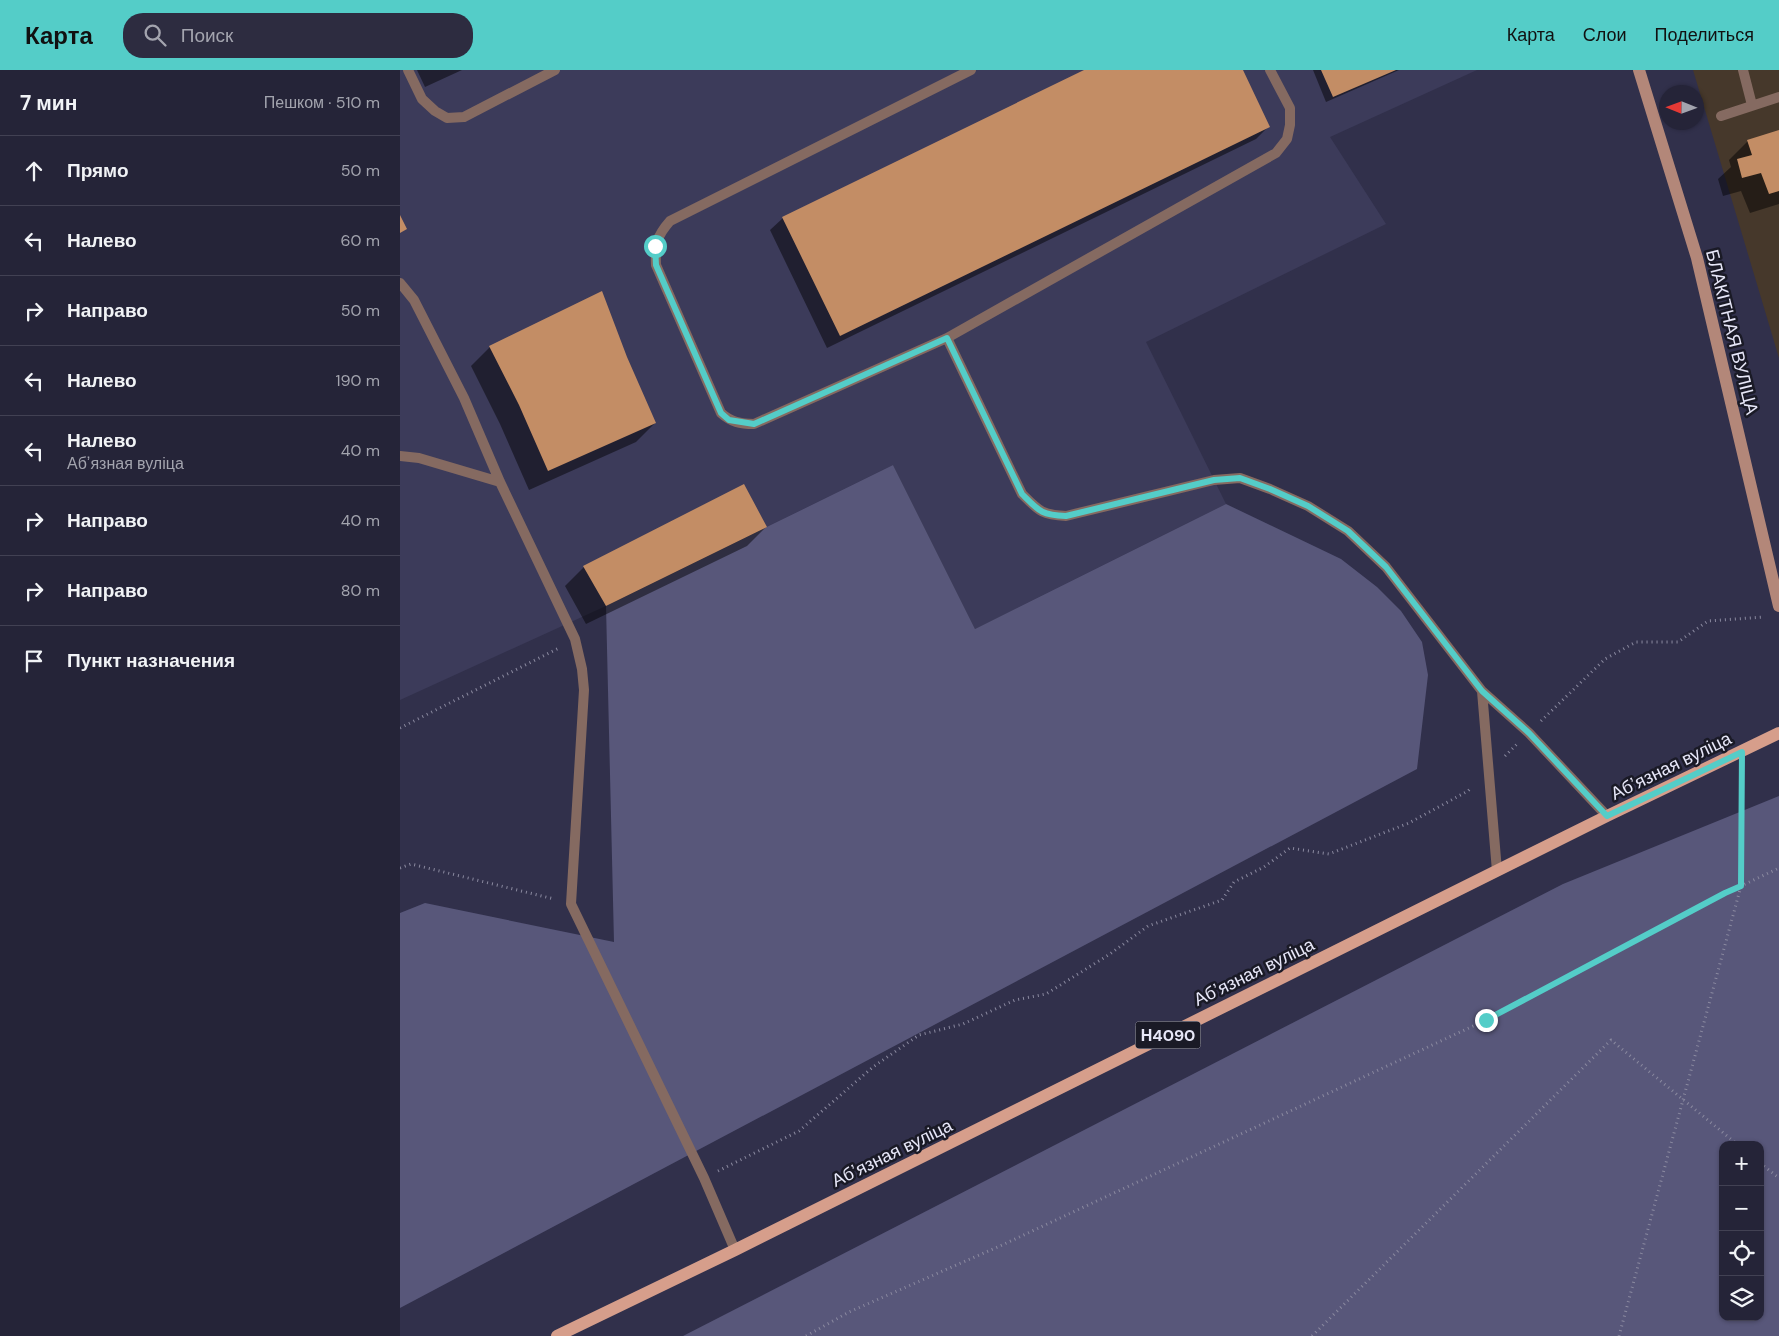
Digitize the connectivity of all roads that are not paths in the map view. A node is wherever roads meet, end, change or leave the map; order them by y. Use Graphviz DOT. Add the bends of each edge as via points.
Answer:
graph roads {
  1 [pos="408,70"];
  2 [pos="555,70"];
  3 [pos="972,70"];
  4 [pos="1270,70"];
  5 [pos="1639,70"];
  6 [pos="1743,70"];
  7 [pos="1779,96"];
  8 [pos="1752,105"];
  9 [pos="1721,116"];
  10 [pos="400,283"];
  11 [pos="947,338"];
  12 [pos="400,456"];
  13 [pos="500,482"];
  14 [pos="1779,606"];
  15 [pos="1482,691"];
  16 [pos="1779,733"];
  17 [pos="1607,816"];
  18 [pos="1497,871"];
  19 [pos="735,1250"];
  20 [pos="557,1336"];
  1 -- 2 [label="lane" via="422,99 447,118 464,117"];
  3 -- 11 [label="lane" via="670,221 660,232 655,246 656,265 721,413 729,420 754,424"];
  4 -- 11 [label="lane" via="1290,108 1287,139 1276,153"];
  5 -- 14 [label="street, БЛАКІТНАЯ ВУЛІЦА" via="1697,258"];
  6 -- 8 [label="lane"];
  7 -- 8 [label="lane"];
  8 -- 9 [label="lane"];
  10 -- 13 [label="lane" via="414,300 451,371"];
  11 -- 15 [label="lane" via="1022,494 1036,508 1049,515 1066,516 1214,480 1240,478 1270,489 1308,506 1355,537 1386,567"];
  12 -- 13 [label="lane" via="419,458"];
  13 -- 19 [label="lane" via="575,639 582,669 584,690 571,904 704,1178"];
  15 -- 17 [label="lane" via="1529,733"];
  15 -- 18 [label="lane"];
  16 -- 17 [label="main road, Абʼязная вуліца / Н4090"];
  17 -- 18 [label="main road, Абʼязная вуліца / Н4090"];
  18 -- 19 [label="main road, Абʼязная вуліца / Н4090"];
  19 -- 20 [label="main road, Абʼязная вуліца / Н4090"];
}
